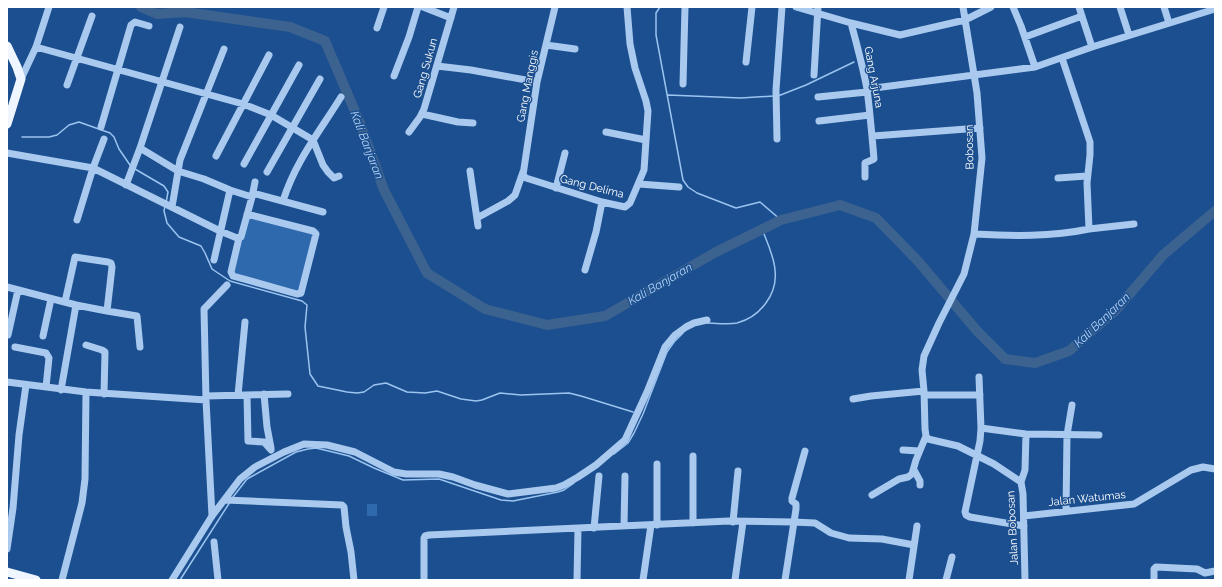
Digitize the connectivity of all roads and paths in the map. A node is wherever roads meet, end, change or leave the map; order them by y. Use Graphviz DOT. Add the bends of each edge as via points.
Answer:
graph roads {
  1 [pos="49,7"];
  2 [pos="384,7"];
  3 [pos="418,7"];
  4 [pos="423,7"];
  5 [pos="454,7"];
  6 [pos="555,7"];
  7 [pos="627,7"];
  8 [pos="685,7"];
  9 [pos="752,7"];
  10 [pos="782,7"];
  11 [pos="796,7"];
  12 [pos="963,7"];
  13 [pos="991,7"];
  14 [pos="1013,7"];
  15 [pos="1079,7"];
  16 [pos="1120,7"];
  17 [pos="1164,7"];
  18 [pos="1215,9"];
  19 [pos="818,10"];
  20 [pos="92,16"];
  21 [pos="1082,16"];
  22 [pos="451,18"];
  23 [pos="965,20"];
  24 [pos="851,23"];
  25 [pos="1169,23"];
  26 [pos="149,26"];
  27 [pos="180,27"];
  28 [pos="377,28"];
  29 [pos="1129,35"];
  30 [pos="1025,37"];
  31 [pos="546,45"];
  32 [pos="7,46"];
  33 [pos="36,47"];
  34 [pos="1092,47"];
  35 [pos="575,48"];
  36 [pos="224,50"];
  37 [pos="268,55"];
  38 [pos="77,57"];
  39 [pos="1062,58"];
  40 [pos="746,62"];
  41 [pos="299,65"];
  42 [pos="438,66"];
  43 [pos="1035,67"];
  44 [pos="117,69"];
  45 [pos="974,74"];
  46 [pos="814,75"];
  47 [pos="394,76"];
  48 [pos="21,79"];
  49 [pos="320,79"];
  50 [pos="161,81"];
  51 [pos="537,82"];
  52 [pos="683,84"];
  53 [pos="67,85"];
  54 [pos="867,90"];
  55 [pos="206,94"];
  56 [pos="341,97"];
  57 [pos="818,97"];
  58 [pos="11,101"];
  59 [pos="243,104"];
  60 [pos="422,114"];
  61 [pos="271,115"];
  62 [pos="870,115"];
  63 [pos="819,121"];
  64 [pos="474,123"];
  65 [pos="7,124"];
  66 [pos="101,128"];
  67 [pos="293,128"];
  68 [pos="980,128"];
  69 [pos="409,132"];
  70 [pos="606,132"];
  71 [pos="873,136"];
  72 [pos="104,139"];
  73 [pos="777,139"];
  74 [pos="313,140"];
  75 [pos="646,140"];
  76 [pos="140,148"];
  77 [pos="7,153"];
  78 [pos="565,153"];
  79 [pos="216,156"];
  80 [pos="244,164"];
  81 [pos="92,168"];
  82 [pos="523,170"];
  83 [pos="178,171"];
  84 [pos="470,171"];
  85 [pos="268,172"];
  86 [pos="340,176"];
  87 [pos="1087,176"];
  88 [pos="865,177"];
  89 [pos="1058,178"];
  90 [pos="255,182"];
  91 [pos="639,184"];
  92 [pos="126,185"];
  93 [pos="679,187"];
  94 [pos="556,188"];
  95 [pos="230,190"];
  96 [pos="252,195"];
  97 [pos="283,200"];
  98 [pos="602,202"];
  99 [pos="172,207"];
  100 [pos="323,212"];
  101 [pos="247,214"];
  102 [pos="477,218"];
  103 [pos="77,220"];
  104 [pos="1134,224"];
  105 [pos="478,226"];
  106 [pos="1089,230"];
  107 [pos="220,231"];
  108 [pos="974,234"];
  109 [pos="240,238"];
  110 [pos="214,260"];
  111 [pos="585,270"];
  112 [pos="226,285"];
  113 [pos="7,287"];
  114 [pos="18,290"];
  115 [pos="51,298"];
  116 [pos="65,302"];
  117 [pos="76,305"];
  118 [pos="107,311"];
  119 [pos="707,320"];
  120 [pos="245,322"];
  121 [pos="8,335"];
  122 [pos="43,336"];
  123 [pos="86,345"];
  124 [pos="15,347"];
  125 [pos="140,347"];
  126 [pos="979,377"];
  127 [pos="7,382"];
  128 [pos="26,385"];
  129 [pos="46,387"];
  130 [pos="61,390"];
  131 [pos="86,392"];
  132 [pos="924,393"];
  133 [pos="104,394"];
  134 [pos="264,394"];
  135 [pos="288,394"];
  136 [pos="238,395"];
  137 [pos="248,395"];
  138 [pos="980,395"];
  139 [pos="206,398"];
  140 [pos="853,399"];
  141 [pos="1072,405"];
  142 [pos="981,428"];
  143 [pos="1026,434"];
  144 [pos="1066,435"];
  145 [pos="1099,435"];
  146 [pos="926,436"];
  147 [pos="272,450"];
  148 [pos="903,450"];
  149 [pos="805,451"];
  150 [pos="919,451"];
  151 [pos="976,455"];
  152 [pos="693,456"];
  153 [pos="275,458"];
  154 [pos="656,464"];
  155 [pos="1215,469"];
  156 [pos="914,470"];
  157 [pos="738,471"];
  158 [pos="599,476"];
  159 [pos="625,476"];
  160 [pos="1021,482"];
  161 [pos="920,485"];
  162 [pos="872,495"];
  163 [pos="230,500"];
  164 [pos="1066,512"];
  165 [pos="212,516"];
  166 [pos="1024,516"];
  167 [pos="733,522"];
  168 [pos="743,522"];
  169 [pos="794,522"];
  170 [pos="693,523"];
  171 [pos="654,525"];
  172 [pos="624,526"];
  173 [pos="917,526"];
  174 [pos="1024,526"];
  175 [pos="594,528"];
  176 [pos="578,529"];
  177 [pos="214,542"];
  178 [pos="914,545"];
  179 [pos="7,548"];
  180 [pos="952,557"];
  181 [pos="1215,571"];
  182 [pos="7,572"];
  183 [pos="36,580"];
  184 [pos="62,580"];
  185 [pos="172,580"];
  186 [pos="218,580"];
  187 [pos="354,580"];
  188 [pos="424,580"];
  189 [pos="577,580"];
  190 [pos="643,580"];
  191 [pos="734,580"];
  192 [pos="785,580"];
  193 [pos="909,580"];
  194 [pos="946,580"];
  195 [pos="1025,580"];
  196 [pos="1154,580"];
  1 -- 33 [label="street"];
  2 -- 28 [label="street"];
  3 -- 47 [label="street"];
  4 -- 22 [label="street"];
  5 -- 22 [label="street, Gang Sukun"];
  6 -- 31 [label="street, Gang Manggis"];
  7 -- 75 [label="street, Gang Delima" via="634,68 647,106"];
  8 -- 52 [label="street"];
  9 -- 40 [label="street"];
  10 -- 73 [label="street" via="776,90"];
  11 -- 19 [label="street"];
  12 -- 23 [label="street, Bobosan"];
  13 -- 23 [label="street"];
  14 -- 30 [label="street"];
  15 -- 21 [label="street"];
  16 -- 29 [label="street"];
  17 -- 25 [label="street"];
  18 -- 25 [label="street"];
  19 -- 24 [label="street"];
  19 -- 46 [label="street"];
  20 -- 38 [label="street"];
  21 -- 30 [label="street"];
  21 -- 34 [label="street"];
  22 -- 42 [label="street, Gang Sukun"];
  23 -- 24 [label="street" via="900,35"];
  23 -- 45 [label="street, Bobosan"];
  24 -- 54 [label="street, Gang Arjuna"];
  25 -- 29 [label="street"];
  26 -- 44 [label="street" via="135,22 131,25"];
  27 -- 50 [label="street"];
  29 -- 34 [label="street"];
  30 -- 43 [label="street"];
  31 -- 35 [label="street"];
  31 -- 51 [label="street, Gang Manggis"];
  32 -- 48 [label="main road"];
  33 -- 38 [label="street"];
  33 -- 48 [label="street"];
  34 -- 39 [label="street"];
  36 -- 55 [label="street"];
  37 -- 59 [label="street"];
  38 -- 44 [label="street"];
  38 -- 53 [label="street"];
  39 -- 43 [label="street"];
  39 -- 87 [label="street" via="1090,142"];
  41 -- 61 [label="street"];
  42 -- 51 [label="street"];
  42 -- 60 [label="street, Gang Sukun"];
  43 -- 45 [label="street"];
  44 -- 50 [label="street"];
  44 -- 66 [label="street"];
  45 -- 54 [label="street"];
  45 -- 68 [label="street, Bobosan"];
  48 -- 58 [label="main road"];
  49 -- 67 [label="street"];
  50 -- 55 [label="street"];
  50 -- 76 [label="street"];
  51 -- 82 [label="street, Gang Manggis"];
  54 -- 57 [label="street"];
  54 -- 62 [label="street, Gang Arjuna"];
  55 -- 59 [label="street"];
  55 -- 83 [label="street" via="187,140"];
  56 -- 74 [label="street"];
  58 -- 65 [label="main road"];
  59 -- 61 [label="street"];
  59 -- 79 [label="street"];
  60 -- 64 [label="street"];
  60 -- 69 [label="street, Gang Sukun"];
  61 -- 67 [label="street"];
  61 -- 80 [label="street"];
  62 -- 63 [label="street"];
  62 -- 71 [label="street, Gang Arjuna"];
  67 -- 74 [label="street"];
  67 -- 85 [label="street"];
  68 -- 71 [label="street"];
  68 -- 108 [label="street, Bobosan" via="982,158"];
  70 -- 75 [label="street"];
  71 -- 88 [label="street, Gang Arjuna" via="874,159 865,163"];
  72 -- 81 [label="street"];
  74 -- 86 [label="street" via="328,172 334,178"];
  74 -- 97 [label="street" via="296,167"];
  75 -- 91 [label="street, Gang Delima" via="644,170"];
  76 -- 83 [label="street"];
  76 -- 92 [label="street"];
  77 -- 81 [label="street"];
  78 -- 94 [label="street"];
  81 -- 92 [label="street"];
  81 -- 103 [label="street"];
  82 -- 94 [label="street, Gang Delima" via="524,177"];
  82 -- 102 [label="street, Gang Manggis" via="515,195"];
  83 -- 95 [label="street"];
  83 -- 99 [label="street"];
  84 -- 102 [label="street"];
  87 -- 89 [label="street"];
  87 -- 106 [label="street"];
  90 -- 96 [label="street"];
  91 -- 93 [label="street"];
  91 -- 98 [label="street, Gang Delima" via="630,203 625,207"];
  92 -- 99 [label="street"];
  94 -- 98 [label="street, Gang Delima"];
  95 -- 96 [label="street"];
  95 -- 107 [label="street"];
  96 -- 97 [label="street"];
  96 -- 101 [label="street"];
  97 -- 100 [label="street"];
  98 -- 111 [label="street"];
  99 -- 107 [label="street"];
  101 -- 109 [label="street"];
  101 -- 109 [label="street" via="313,231 316,234 301,293 233,276 231,272"];
  102 -- 105 [label="street"];
  104 -- 106 [label="street"];
  106 -- 108 [label="street" via="1057,234"];
  107 -- 109 [label="street"];
  107 -- 110 [label="street"];
  108 -- 132 [label="street, Bobosan" via="964,274 924,356"];
  112 -- 139 [label="street" via="204,309"];
  113 -- 114 [label="street"];
  114 -- 115 [label="street"];
  114 -- 121 [label="street"];
  115 -- 116 [label="street"];
  115 -- 122 [label="street"];
  116 -- 117 [label="street"];
  116 -- 118 [label="street" via="75,257 108,262 112,267"];
  117 -- 118 [label="street"];
  117 -- 130 [label="street"];
  118 -- 125 [label="street" via="137,316"];
  119 -- 153 [label="street" via="686,327 665,346 648,392 620,446 578,477 556,488 515,494 492,491 439,474 394,472 355,452 327,445 304,444"];
  120 -- 136 [label="street"];
  123 -- 133 [label="street" via="105,352"];
  124 -- 129 [label="street" via="48,355"];
  126 -- 138 [label="street"];
  127 -- 128 [label="street"];
  128 -- 129 [label="street"];
  128 -- 179 [label="street"];
  129 -- 130 [label="street"];
  130 -- 131 [label="street"];
  131 -- 133 [label="street"];
  131 -- 184 [label="street" via="85,479 82,503"];
  132 -- 138 [label="street"];
  132 -- 140 [label="street"];
  132 -- 146 [label="street"];
  133 -- 139 [label="street"];
  134 -- 135 [label="street"];
  134 -- 137 [label="street"];
  134 -- 147 [label="street"];
  136 -- 137 [label="street"];
  136 -- 139 [label="street"];
  137 -- 147 [label="street" via="248,441 264,442"];
  138 -- 142 [label="street"];
  139 -- 165 [label="street"];
  141 -- 144 [label="street"];
  142 -- 143 [label="street"];
  142 -- 151 [label="street"];
  143 -- 144 [label="street"];
  143 -- 160 [label="street"];
  144 -- 145 [label="street"];
  144 -- 164 [label="street"];
  146 -- 150 [label="street"];
  146 -- 151 [label="street, Jalan Bobosan" via="930,440 958,446"];
  147 -- 153 [label="street"];
  148 -- 150 [label="street"];
  149 -- 169 [label="street" via="792,498 797,505"];
  150 -- 156 [label="street"];
  151 -- 160 [label="street, Jalan Bobosan"];
  151 -- 174 [label="street" via="965,507 966,515"];
  152 -- 170 [label="street"];
  153 -- 163 [label="street" via="248,472 233,487"];
  154 -- 171 [label="street"];
  155 -- 164 [label="street, Jalan Watumas" via="1203,467 1191,470 1134,504"];
  156 -- 161 [label="street"];
  156 -- 162 [label="street" via="908,477 898,479"];
  157 -- 167 [label="street"];
  158 -- 175 [label="street"];
  159 -- 172 [label="street"];
  160 -- 166 [label="street, Jalan Bobosan"];
  163 -- 165 [label="street"];
  163 -- 187 [label="street" via="342,505"];
  164 -- 166 [label="street, Jalan Watumas"];
  165 -- 185 [label="street"];
  166 -- 174 [label="street, Jalan Bobosan"];
  167 -- 168 [label="street"];
  167 -- 170 [label="street"];
  168 -- 169 [label="street"];
  168 -- 191 [label="street"];
  169 -- 178 [label="street" via="815,523 831,533 849,538 882,539"];
  169 -- 192 [label="street"];
  170 -- 171 [label="street"];
  171 -- 172 [label="street"];
  171 -- 190 [label="street"];
  172 -- 175 [label="street"];
  173 -- 178 [label="street"];
  174 -- 195 [label="street, Jalan Bobosan"];
  175 -- 176 [label="street"];
  176 -- 188 [label="street" via="425,536"];
  176 -- 189 [label="street"];
  177 -- 186 [label="street"];
  178 -- 193 [label="street"];
  180 -- 194 [label="street"];
  181 -- 196 [label="street" via="1206,573 1197,569 1156,567"];
  182 -- 183 [label="main road"];
}
